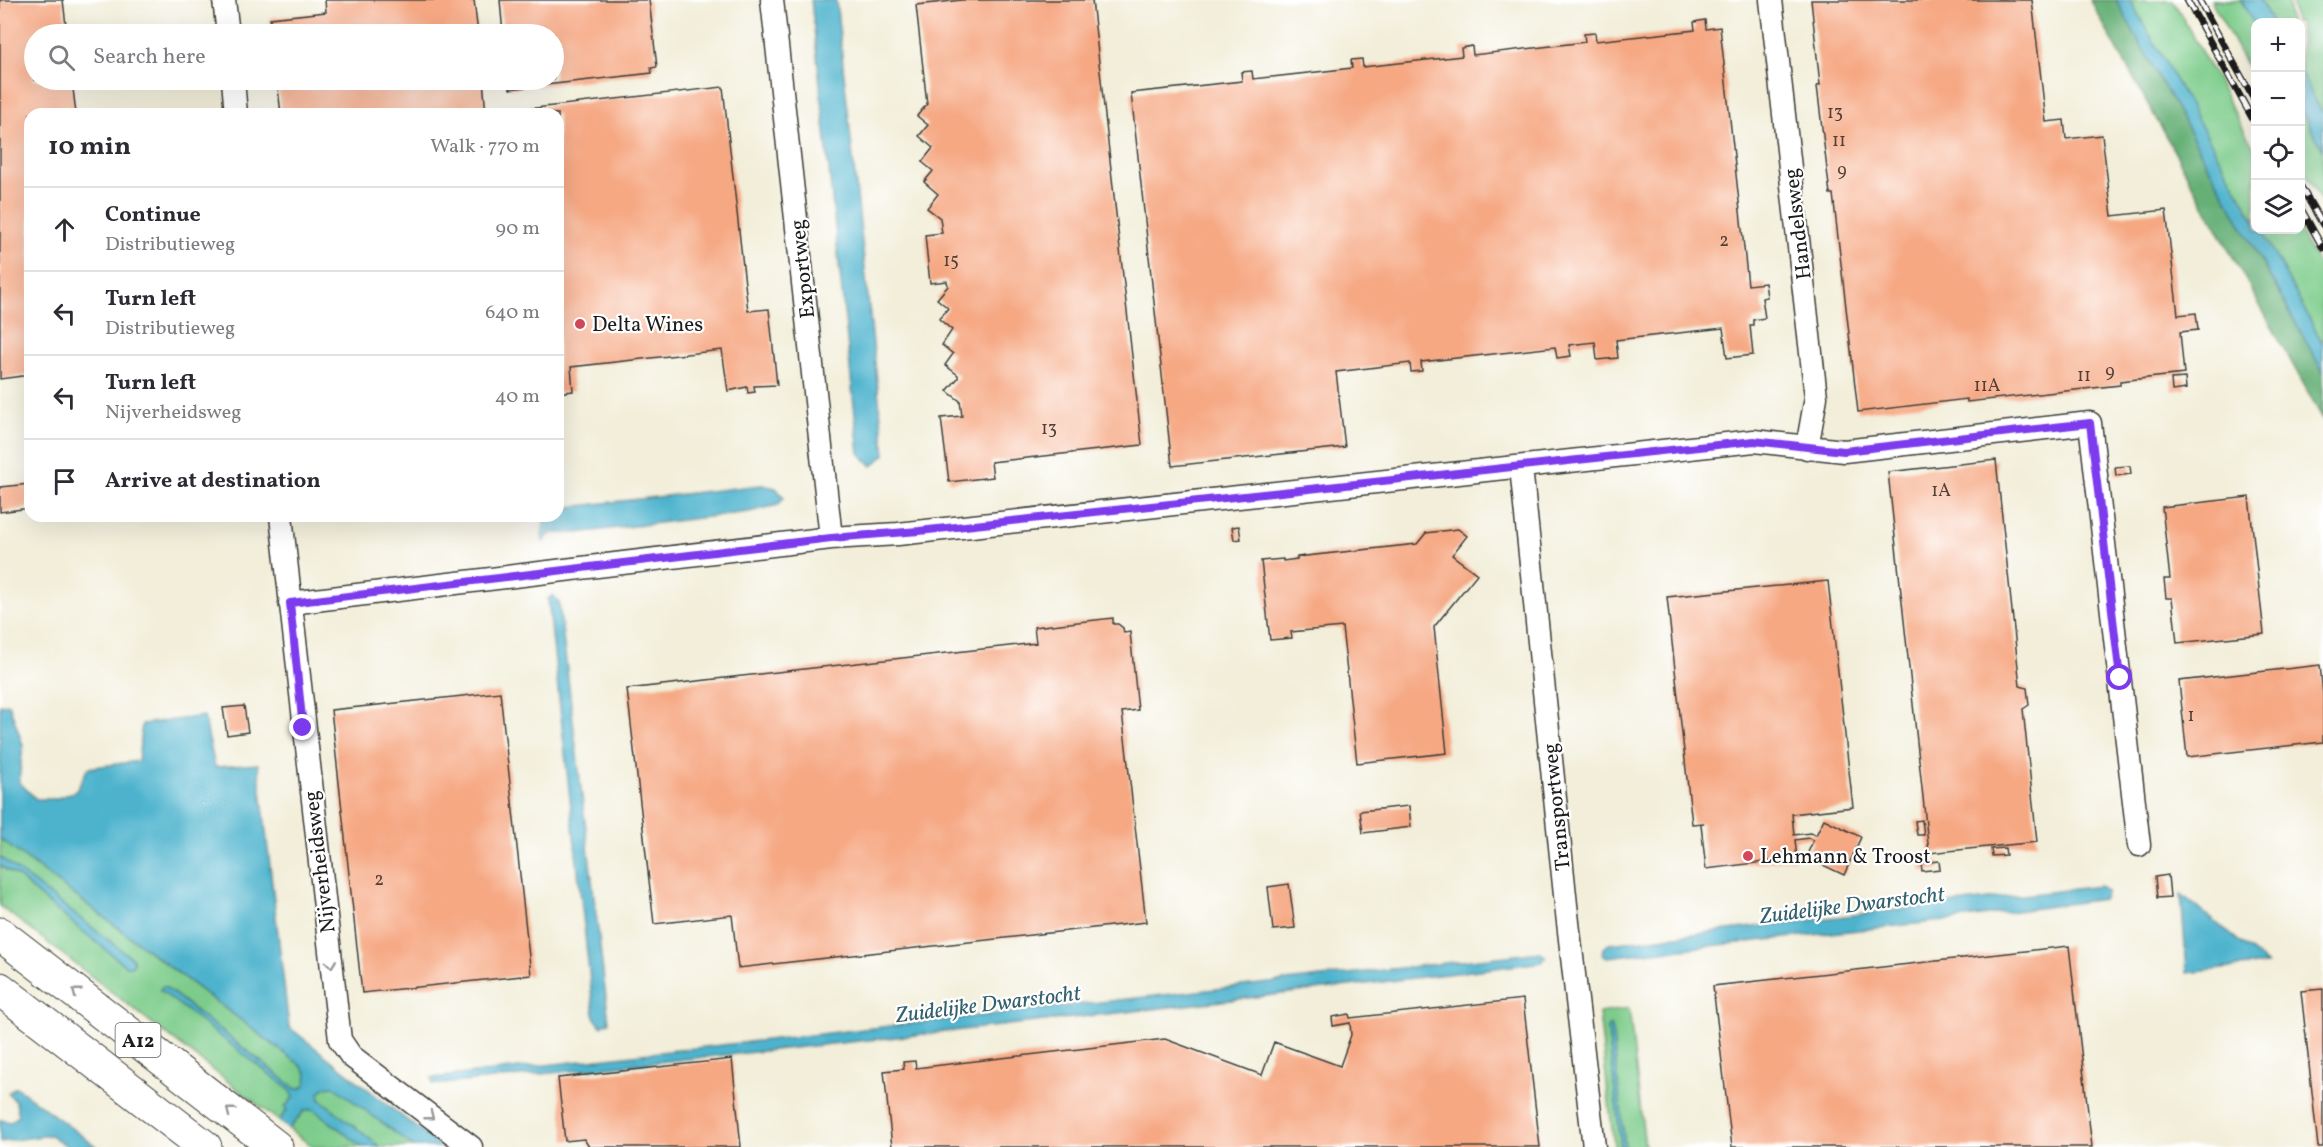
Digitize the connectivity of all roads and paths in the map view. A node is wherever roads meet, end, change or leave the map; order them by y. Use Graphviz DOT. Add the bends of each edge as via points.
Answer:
graph roads {
  1 [pos="224,0"];
  2 [pos="772,0"];
  3 [pos="1770,0"];
  4 [pos="227,24"];
  5 [pos="233,90"];
  6 [pos="235,108"];
  7 [pos="1807,448"];
  8 [pos="1521,467"];
  9 [pos="282,522"];
  10 [pos="831,538"];
  11 [pos="290,603"];
  12 [pos="2139,845"];
  13 [pos="0,934"];
  14 [pos="0,989"];
  15 [pos="0,1010"];
  16 [pos="199,1142"];
  17 [pos="276,1147"];
  18 [pos="471,1147"];
  19 [pos="1594,1147"];
  1 -- 4 [label="street"];
  2 -- 10 [label="street, Exportweg"];
  3 -- 7 [label="street, Handelsweg" via="1816,397"];
  5 -- 6 [label="street"];
  7 -- 8 [label="street" via="1754,441"];
  7 -- 12 [label="street" via="1844,451 2090,423"];
  8 -- 10 [label="street"];
  8 -- 19 [label="street, Transportweg"];
  9 -- 11 [label="street, Nijverheidsweg"];
  10 -- 11 [label="street"];
  11 -- 18 [label="street, Nijverheidsweg, one-way" via="340,1040 351,1056"];
  17 -- 13 [label="highway, A12, one-way"];
  14 -- 16 [label="highway, A12"];
  15 -- 16 [label="highway, A12"];
}
